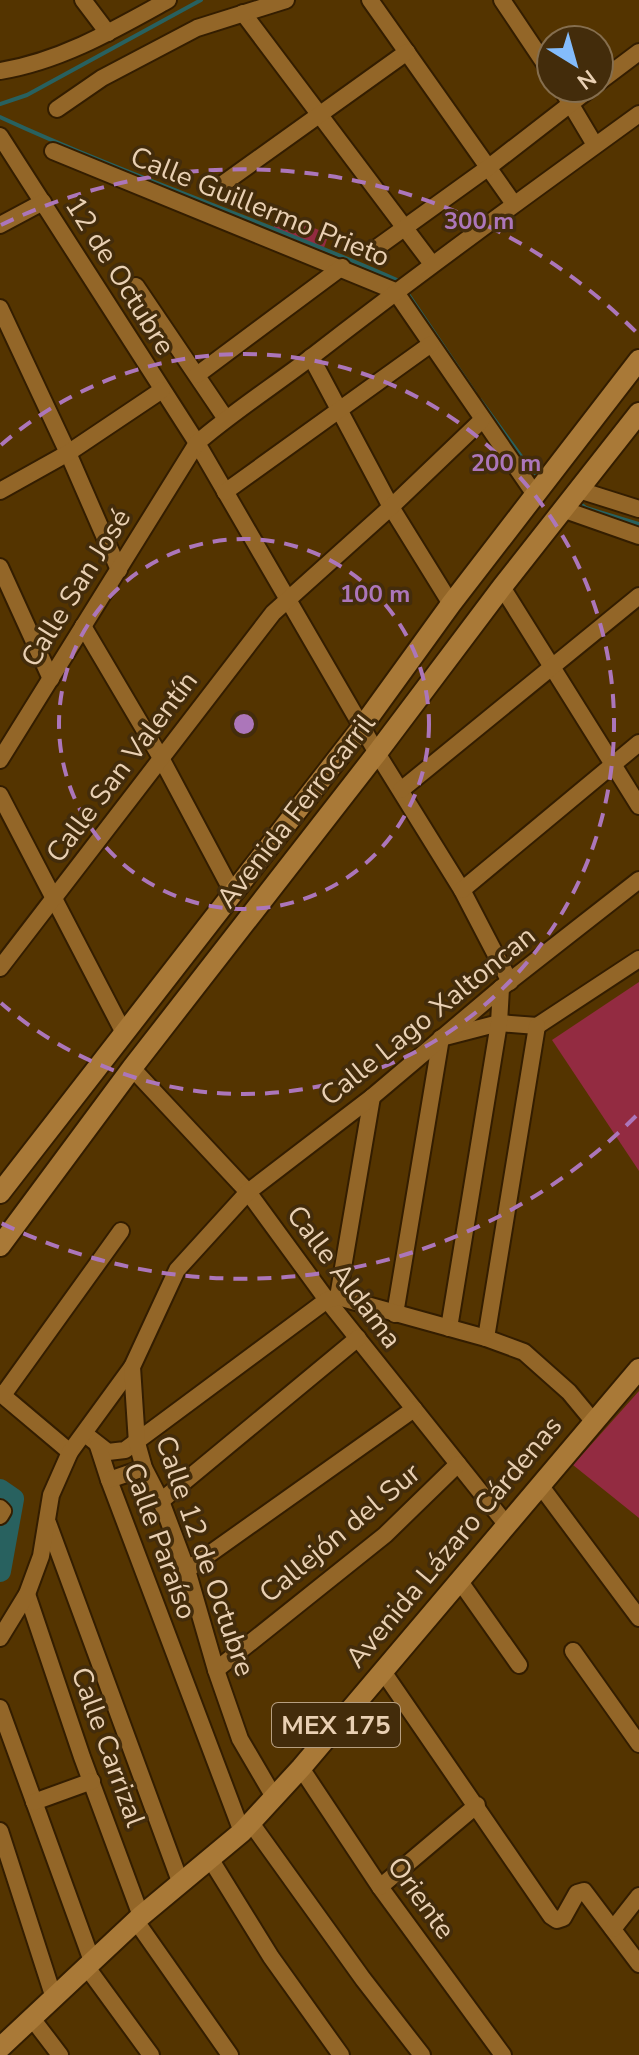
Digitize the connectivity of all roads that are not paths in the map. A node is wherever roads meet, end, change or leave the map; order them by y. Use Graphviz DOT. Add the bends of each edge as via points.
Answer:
graph roads {
  1 [pos="83,0"];
  2 [pos="168,0"];
  3 [pos="286,0"];
  4 [pos="370,0"];
  5 [pos="502,0"];
  6 [pos="243,13"];
  7 [pos="108,33"];
  8 [pos="535,49"];
  9 [pos="407,52"];
  10 [pos="639,52"];
  11 [pos="615,70"];
  12 [pos="0,71"];
  13 [pos="570,104"];
  14 [pos="572,104"];
  15 [pos="57,109"];
  16 [pos="639,114"];
  17 [pos="319,115"];
  18 [pos="0,136"];
  19 [pos="595,145"];
  20 [pos="53,151"];
  21 [pos="489,167"];
  22 [pos="224,183"];
  23 [pos="43,202"];
  24 [pos="514,204"];
  25 [pos="0,225"];
  26 [pos="404,227"];
  27 [pos="375,249"];
  28 [pos="432,264"];
  29 [pos="342,267"];
  30 [pos="136,286"];
  31 [pos="401,286"];
  32 [pos="0,308"];
  33 [pos="431,344"];
  34 [pos="311,357"];
  35 [pos="639,360"];
  36 [pos="197,375"];
  37 [pos="162,390"];
  38 [pos="341,409"];
  39 [pos="639,413"];
  40 [pos="226,419"];
  41 [pos="482,420"];
  42 [pos="197,443"];
  43 [pos="68,453"];
  44 [pos="1,486"];
  45 [pos="543,487"];
  46 [pos="225,492"];
  47 [pos="572,499"];
  48 [pos="391,507"];
  49 [pos="639,509"];
  50 [pos="639,536"];
  51 [pos="0,567"];
  52 [pos="119,570"];
  53 [pos="502,587"];
  54 [pos="639,596"];
  55 [pos="287,599"];
  56 [pos="451,604"];
  57 [pos="83,626"];
  58 [pos="551,666"];
  59 [pos="51,679"];
  60 [pos="362,727"];
  61 [pos="639,743"];
  62 [pos="377,753"];
  63 [pos="161,758"];
  64 [pos="0,760"];
  65 [pos="613,765"];
  66 [pos="401,790"];
  67 [pos="0,795"];
  68 [pos="639,806"];
  69 [pos="639,880"];
  70 [pos="462,890"];
  71 [pos="233,893"];
  72 [pos="54,898"];
  73 [pos="639,959"];
  74 [pos="0,968"];
  75 [pos="505,985"];
  76 [pos="499,1023"];
  77 [pos="537,1026"];
  78 [pos="124,1033"];
  79 [pos="441,1038"];
  80 [pos="132,1068"];
  81 [pos="372,1097"];
  82 [pos="248,1192"];
  83 [pos="0,1193"];
  84 [pos="121,1231"];
  85 [pos="0,1246"];
  86 [pos="332,1299"];
  87 [pos="395,1314"];
  88 [pos="449,1328"];
  89 [pos="358,1338"];
  90 [pos="486,1338"];
  91 [pos="132,1367"];
  92 [pos="639,1369"];
  93 [pos="2,1394"];
  94 [pos="414,1409"];
  95 [pos="593,1421"];
  96 [pos="85,1434"];
  97 [pos="137,1443"];
  98 [pos="98,1446"];
  99 [pos="70,1452"];
  100 [pos="458,1464"];
  101 [pos="144,1468"];
  102 [pos="109,1480"];
  103 [pos="540,1485"];
  104 [pos="161,1501"];
  105 [pos="48,1523"];
  106 [pos="506,1524"];
  107 [pos="187,1570"];
  108 [pos="459,1580"];
  109 [pos="27,1594"];
  110 [pos="639,1618"];
  111 [pos="0,1638"];
  112 [pos="573,1651"];
  113 [pos="519,1665"];
  114 [pos="216,1670"];
  115 [pos="382,1670"];
  116 [pos="0,1708"];
  117 [pos="639,1744"];
  118 [pos="301,1768"];
  119 [pos="92,1781"];
  120 [pos="274,1797"];
  121 [pos="34,1802"];
  122 [pos="477,1805"];
  123 [pos="246,1828"];
  124 [pos="0,1831"];
  125 [pos="211,1860"];
  126 [pos="181,1884"];
  127 [pos="380,1887"];
  128 [pos="639,1896"];
  129 [pos="139,1919"];
  130 [pos="613,1929"];
  131 [pos="89,1964"];
  132 [pos="639,1964"];
  133 [pos="53,1995"];
  134 [pos="31,2017"];
  135 [pos="0,2048"];
  136 [pos="339,2054"];
  137 [pos="60,2055"];
  138 [pos="151,2055"];
  139 [pos="230,2055"];
  140 [pos="422,2055"];
  141 [pos="503,2055"];
  1 -- 7 [label="street"];
  2 -- 7 [label="street"];
  3 -- 6 [label="street"];
  4 -- 9 [label="street"];
  5 -- 8 [label="street"];
  6 -- 15 [label="street" via="197,28 102,78"];
  6 -- 17 [label="street"];
  7 -- 12 [label="street" via="32,65"];
  9 -- 17 [label="street"];
  9 -- 21 [label="street"];
  10 -- 11 [label="street"];
  13 -- 21 [label="street"];
  14 -- 19 [label="street"];
  16 -- 19 [label="street, Calle San José"];
  17 -- 22 [label="street"];
  17 -- 26 [label="street"];
  18 -- 23 [label="street, 12 de Octubre"];
  19 -- 24 [label="street, Calle San José"];
  20 -- 29 [label="street, Calle Guillermo Prieto"];
  21 -- 24 [label="street"];
  21 -- 26 [label="street"];
  23 -- 25 [label="street"];
  23 -- 37 [label="street, 12 de Octubre"];
  24 -- 28 [label="street, Calle San José"];
  26 -- 27 [label="street"];
  26 -- 28 [label="street"];
  28 -- 31 [label="street, Calle San José"];
  29 -- 31 [label="street, Calle Guillermo Prieto"];
  29 -- 36 [label="street"];
  30 -- 36 [label="street"];
  31 -- 33 [label="street, Calle Guillermo Prieto"];
  31 -- 34 [label="street, Calle San José"];
  32 -- 43 [label="street"];
  33 -- 38 [label="street"];
  33 -- 41 [label="street, Calle Guillermo Prieto"];
  34 -- 38 [label="street"];
  34 -- 40 [label="street, Calle San José"];
  35 -- 45 [label="main road, Avenida Ferrocarril"];
  36 -- 40 [label="street"];
  37 -- 42 [label="street, 12 de Octubre"];
  37 -- 43 [label="street"];
  38 -- 46 [label="street"];
  38 -- 48 [label="street"];
  39 -- 47 [label="main road, Avenida Ferrocarril"];
  40 -- 42 [label="street, Calle San José"];
  41 -- 45 [label="street, Calle Guillermo Prieto"];
  41 -- 48 [label="street, Calle San Valentín"];
  42 -- 46 [label="street"];
  42 -- 52 [label="street, Calle San José"];
  43 -- 44 [label="street"];
  43 -- 52 [label="street"];
  45 -- 56 [label="main road, Avenida Ferrocarril"];
  46 -- 55 [label="street"];
  47 -- 49 [label="street"];
  47 -- 50 [label="street"];
  47 -- 53 [label="main road, Avenida Ferrocarril"];
  48 -- 55 [label="street, Calle San Valentín"];
  48 -- 56 [label="street"];
  51 -- 59 [label="street"];
  52 -- 57 [label="street, Calle San José"];
  53 -- 58 [label="street"];
  53 -- 62 [label="main road, Avenida Ferrocarril"];
  54 -- 58 [label="street"];
  55 -- 60 [label="street"];
  55 -- 63 [label="street, Calle San Valentín"];
  56 -- 60 [label="main road, Avenida Ferrocarril"];
  57 -- 59 [label="street, Calle San José"];
  57 -- 63 [label="street"];
  58 -- 65 [label="street"];
  58 -- 66 [label="street"];
  59 -- 64 [label="street, Calle San José"];
  60 -- 62 [label="street"];
  60 -- 71 [label="main road, Avenida Ferrocarril"];
  61 -- 65 [label="street"];
  62 -- 66 [label="street"];
  62 -- 80 [label="main road, Avenida Ferrocarril"];
  63 -- 71 [label="street"];
  63 -- 72 [label="street, Calle San Valentín"];
  65 -- 68 [label="street"];
  65 -- 70 [label="street"];
  66 -- 70 [label="street"];
  67 -- 72 [label="street"];
  69 -- 75 [label="street, Calle Lago Xaltoncan"];
  70 -- 75 [label="street"];
  71 -- 78 [label="main road, Avenida Ferrocarril"];
  72 -- 74 [label="street, Calle San Valentín"];
  72 -- 78 [label="street"];
  73 -- 77 [label="street"];
  75 -- 76 [label="street"];
  75 -- 79 [label="street, Calle Lago Xaltoncan"];
  76 -- 77 [label="street"];
  76 -- 79 [label="street"];
  76 -- 88 [label="street"];
  77 -- 90 [label="street"];
  78 -- 83 [label="main road, Avenida Ferrocarril"];
  79 -- 81 [label="street, Calle Lago Xaltoncan"];
  79 -- 87 [label="street"];
  80 -- 82 [label="street, Calle Aldama"];
  80 -- 85 [label="main road, Avenida Ferrocarril"];
  81 -- 82 [label="street, Calle Lago Xaltoncan"];
  81 -- 86 [label="street"];
  82 -- 86 [label="street, Calle Aldama"];
  82 -- 91 [label="street, Calle 12 de Octubre" via="177,1270"];
  84 -- 93 [label="street"];
  86 -- 87 [label="street"];
  86 -- 89 [label="street, Calle Aldama"];
  86 -- 97 [label="street"];
  87 -- 88 [label="street"];
  88 -- 90 [label="street"];
  89 -- 94 [label="street, Calle Aldama"];
  89 -- 104 [label="street"];
  90 -- 95 [label="street" via="524,1352"];
  91 -- 96 [label="street, Calle 12 de Octubre"];
  91 -- 97 [label="street, Calle 12 de Octubre"];
  92 -- 95 [label="main road, Avenida Lázaro Cárdenas / MEX 175"];
  93 -- 99 [label="street"];
  94 -- 100 [label="street, Calle Aldama"];
  94 -- 107 [label="street"];
  95 -- 103 [label="main road, Avenida Lázaro Cárdenas / MEX 175"];
  96 -- 98 [label="street"];
  96 -- 99 [label="street, Calle 12 de Octubre"];
  97 -- 98 [label="street" via="116,1453"];
  97 -- 101 [label="street, Calle 12 de Octubre"];
  98 -- 102 [label="street, Calle Paraíso"];
  99 -- 105 [label="street, Calle 12 de Octubre" via="51,1495"];
  100 -- 106 [label="street, Calle Aldama"];
  100 -- 114 [label="street, Callejón del Sur" via="385,1535"];
  101 -- 102 [label="street"];
  101 -- 104 [label="street, Calle 12 de Octubre"];
  102 -- 123 [label="street, Calle Paraíso"];
  103 -- 106 [label="main road, Avenida Lázaro Cárdenas / MEX 175"];
  103 -- 110 [label="street"];
  104 -- 107 [label="street, Calle 12 de Octubre"];
  105 -- 109 [label="street, Calle 12 de Octubre"];
  105 -- 126 [label="street"];
  106 -- 108 [label="main road, Avenida Lázaro Cárdenas / MEX 175"];
  107 -- 114 [label="street, Calle 12 de Octubre"];
  108 -- 113 [label="street"];
  108 -- 115 [label="main road, Avenida Lázaro Cárdenas / MEX 175"];
  109 -- 111 [label="street, Calle 12 de Octubre"];
  109 -- 119 [label="street, Calle Carrizal"];
  112 -- 117 [label="street"];
  114 -- 120 [label="street, Calle 12 de Octubre" via="240,1739"];
  115 -- 118 [label="main road, Avenida Lázaro Cárdenas / MEX 175"];
  115 -- 122 [label="street"];
  116 -- 121 [label="street"];
  118 -- 120 [label="main road, Avenida Lázaro Cárdenas / MEX 175"];
  118 -- 127 [label="street, Oriente"];
  119 -- 121 [label="street"];
  119 -- 129 [label="street, Calle Carrizal"];
  120 -- 123 [label="main road, Avenida Lázaro Cárdenas / MEX 175"];
  121 -- 131 [label="street"];
  122 -- 127 [label="street"];
  122 -- 130 [label="street" via="551,1916 563,1918 577,1893 584,1891"];
  123 -- 125 [label="main road, Avenida Lázaro Cárdenas / MEX 175"];
  123 -- 140 [label="street, Calle Paraíso"];
  124 -- 133 [label="street"];
  125 -- 126 [label="main road, Avenida Lázaro Cárdenas / MEX 175"];
  125 -- 136 [label="street"];
  126 -- 129 [label="main road, Avenida Lázaro Cárdenas / MEX 175"];
  127 -- 141 [label="street, Oriente"];
  128 -- 130 [label="street"];
  129 -- 131 [label="main road, Avenida Lázaro Cárdenas / MEX 175"];
  129 -- 139 [label="street, Calle Carrizal"];
  130 -- 132 [label="street"];
  131 -- 133 [label="main road, Avenida Lázaro Cárdenas / MEX 175"];
  131 -- 138 [label="street"];
  133 -- 134 [label="main road, Avenida Lázaro Cárdenas / MEX 175"];
  134 -- 135 [label="main road, Avenida Lázaro Cárdenas / MEX 175"];
  134 -- 137 [label="street"];
}
